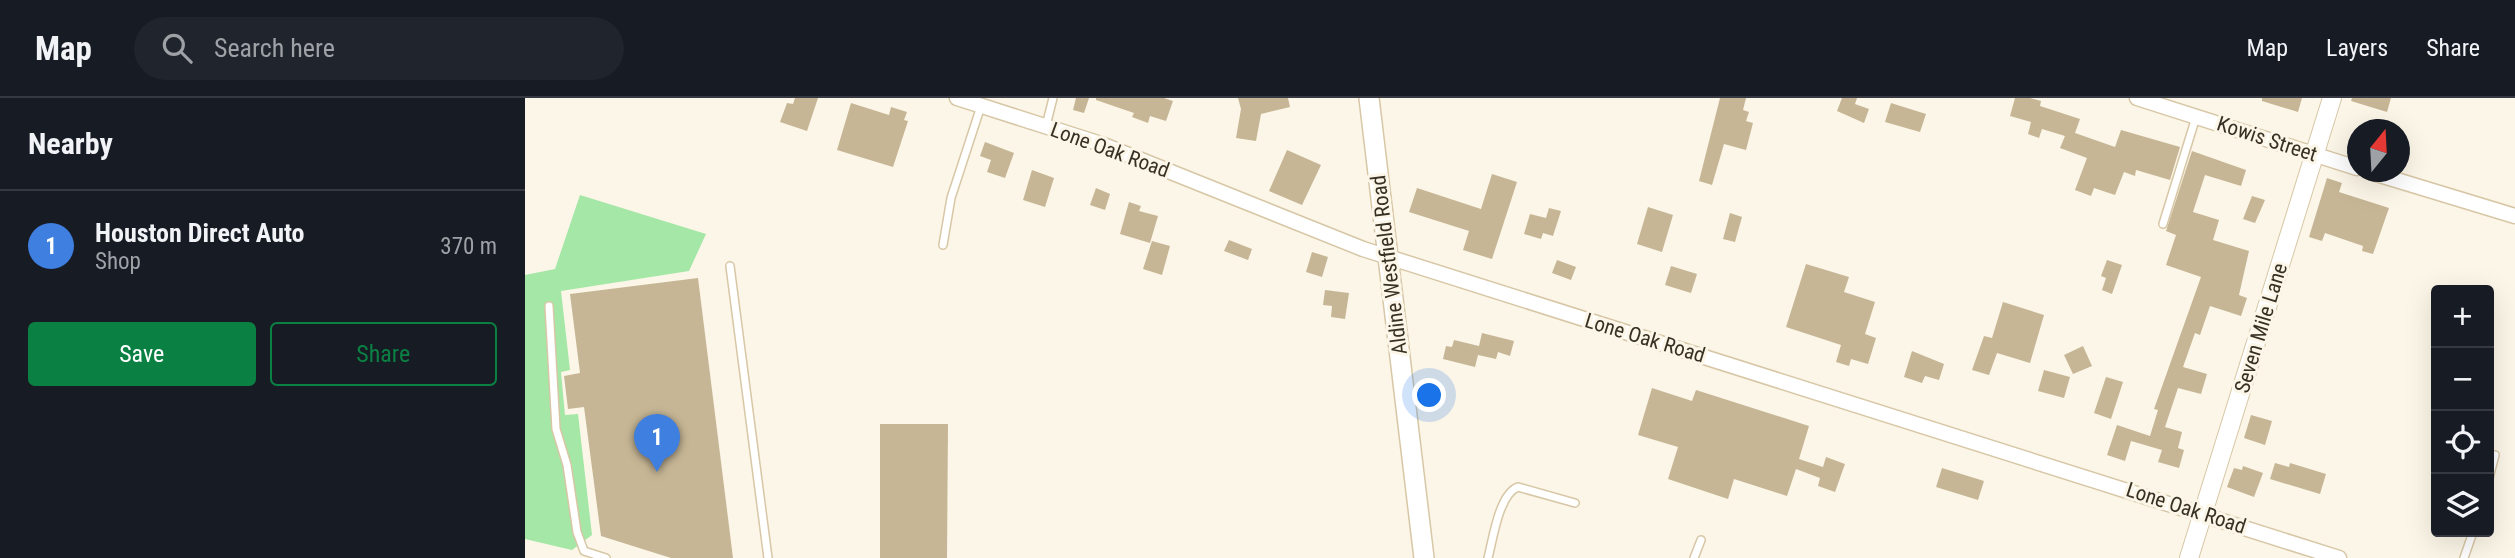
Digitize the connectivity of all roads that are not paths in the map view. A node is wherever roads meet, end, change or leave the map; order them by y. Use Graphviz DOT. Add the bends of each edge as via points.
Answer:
graph roads {
  1 [pos="957,98"];
  2 [pos="1053,98"];
  3 [pos="1369,98"];
  4 [pos="2137,98"];
  5 [pos="2332,98"];
  6 [pos="981,106"];
  7 [pos="2196,117"];
  8 [pos="1046,126"];
  9 [pos="2315,154"];
  10 [pos="2347,165"];
  11 [pos="2403,182"];
  12 [pos="2515,216"];
  13 [pos="2163,224"];
  14 [pos="943,245"];
  15 [pos="1389,257"];
  16 [pos="730,266"];
  17 [pos="549,306"];
  18 [pos="2495,455"];
  19 [pos="2490,474"];
  20 [pos="1575,503"];
  21 [pos="2203,514"];
  22 [pos="2471,537"];
  23 [pos="1702,540"];
  24 [pos="607,558"];
  25 [pos="768,558"];
  26 [pos="1424,558"];
  27 [pos="1488,558"];
  28 [pos="1694,558"];
  29 [pos="2189,558"];
  30 [pos="2339,558"];
  31 [pos="2464,558"];
  1 -- 6 [label="street, Lone Oak Road"];
  2 -- 8 [label="lane"];
  3 -- 15 [label="main road, Aldine Westfield Road"];
  4 -- 7 [label="street, Kowis Street"];
  5 -- 9 [label="street, Seven Mile Lane"];
  6 -- 8 [label="street, Lone Oak Road"];
  6 -- 14 [label="lane" via="951,198"];
  7 -- 9 [label="street, Kowis Street"];
  7 -- 13 [label="lane"];
  8 -- 15 [label="street, Lone Oak Road"];
  9 -- 10 [label="street, Kowis Street"];
  9 -- 21 [label="street, Seven Mile Lane"];
  11 -- 12 [label="street"];
  15 -- 21 [label="street, Lone Oak Road"];
  15 -- 26 [label="main road, Aldine Westfield Road"];
  16 -- 25 [label="lane"];
  17 -- 24 [label="lane" via="556,429 567,465 577,532 584,551"];
  18 -- 19 [label="lane"];
  20 -- 27 [label="lane" via="1518,487 1511,490 1504,499"];
  21 -- 29 [label="street, Seven Mile Lane"];
  21 -- 30 [label="street, Lone Oak Road"];
  22 -- 31 [label="lane"];
  23 -- 28 [label="lane"];
}
